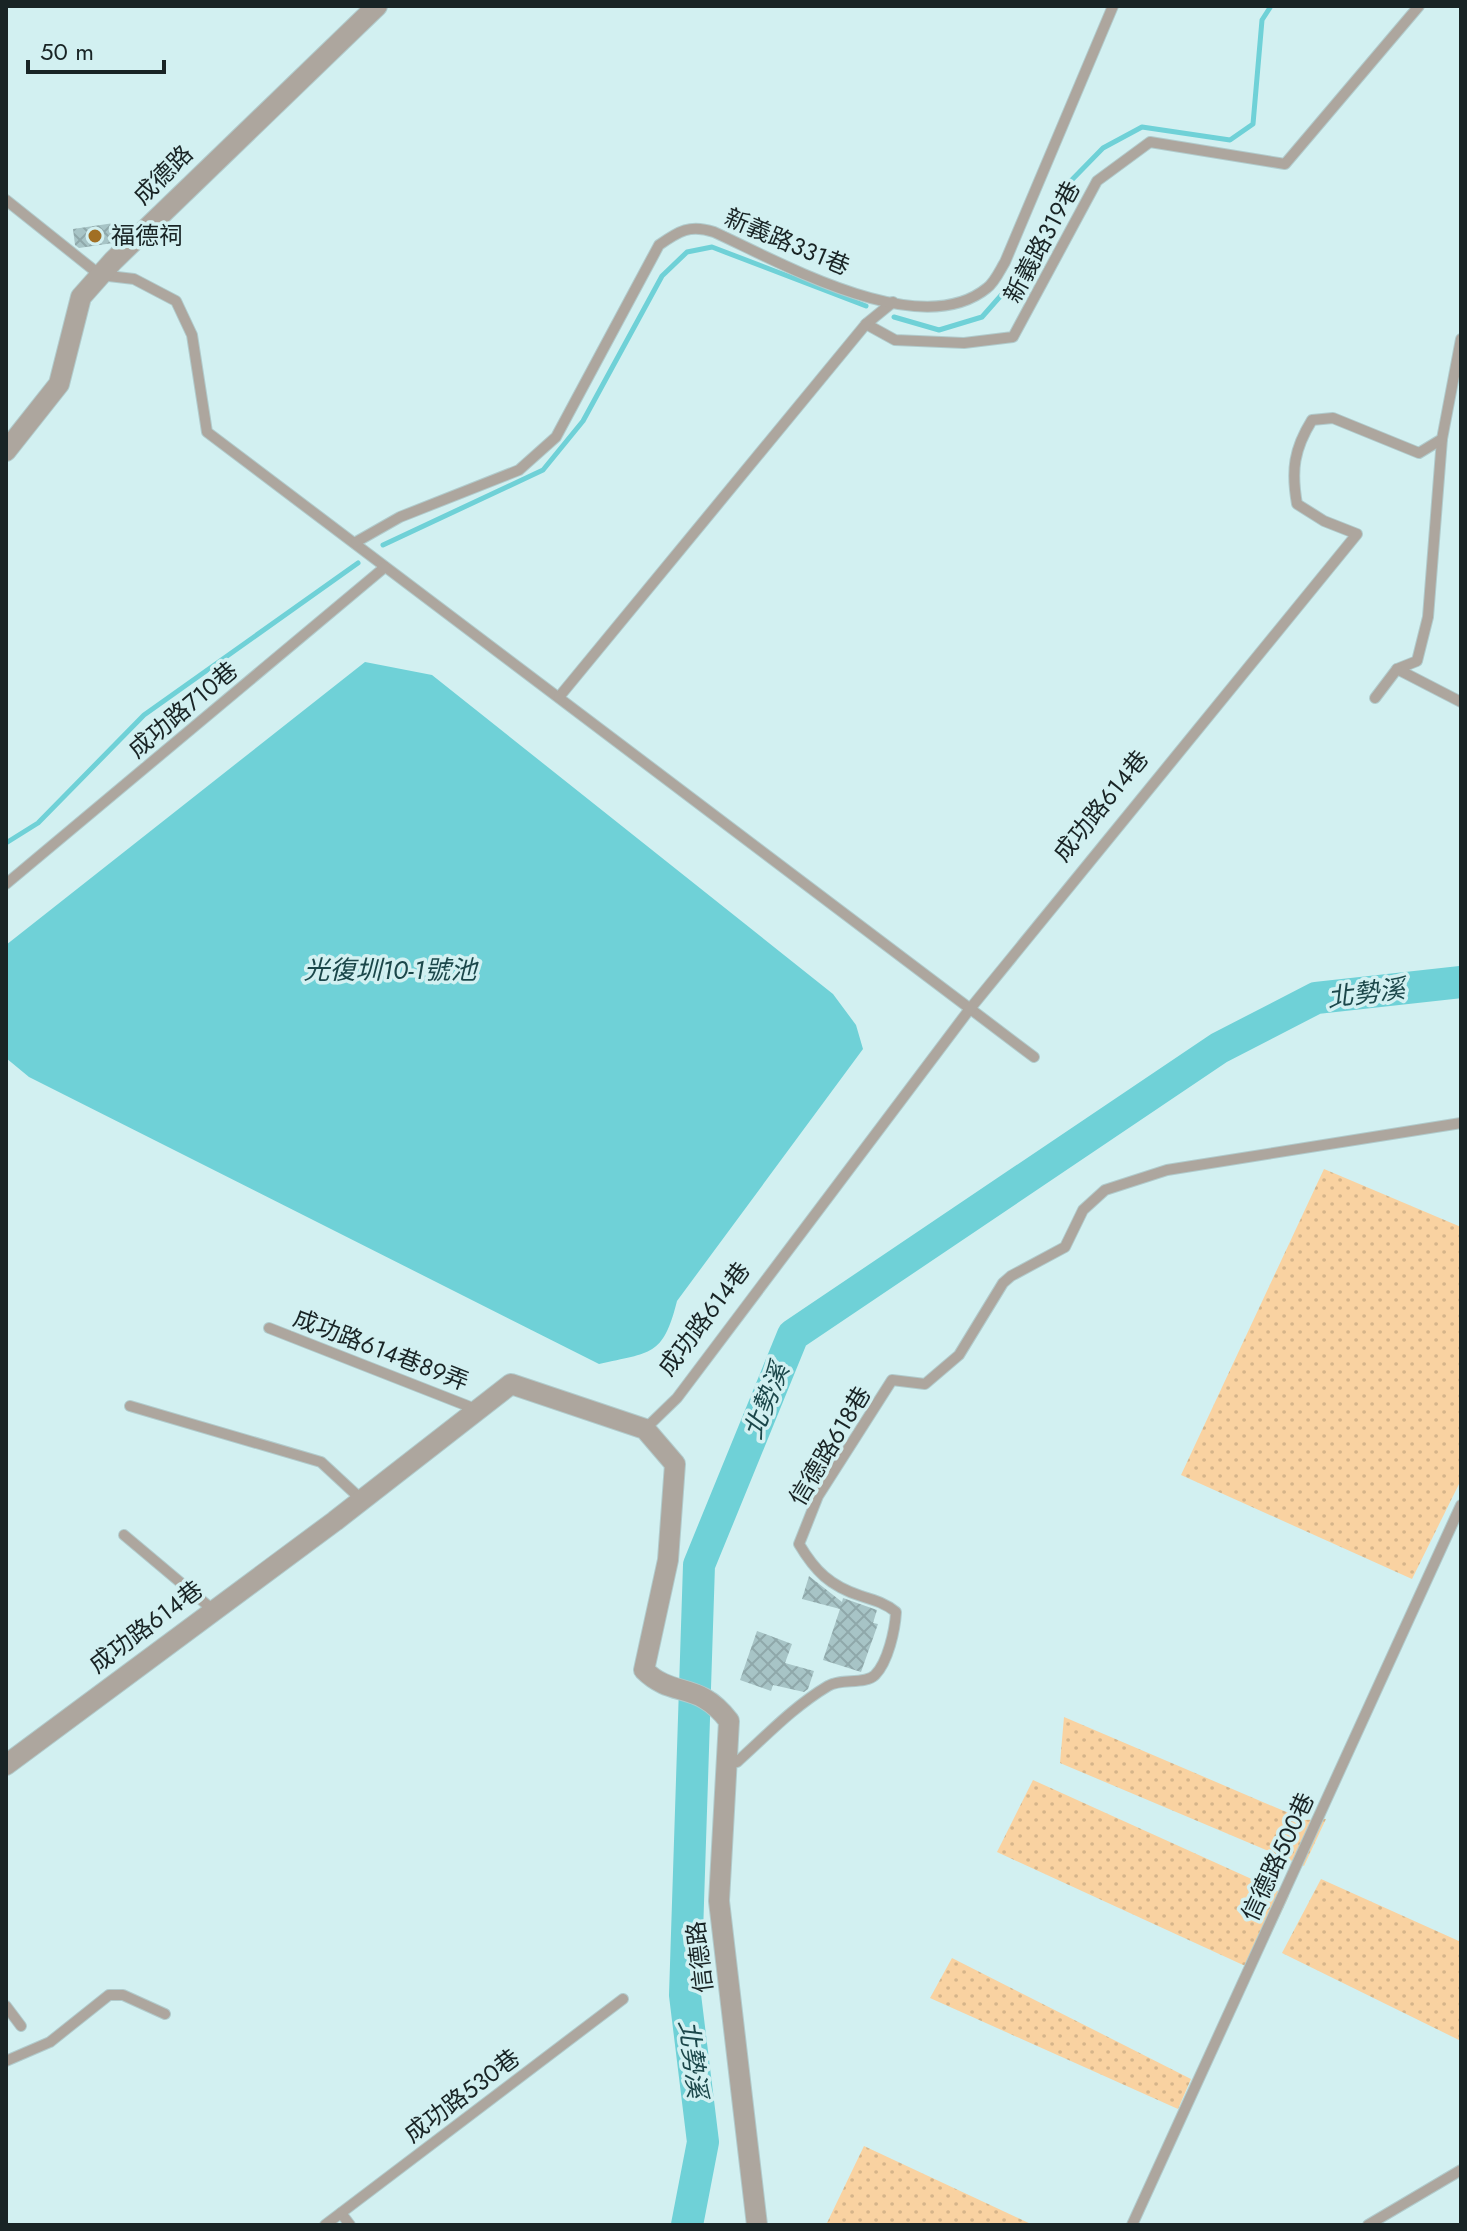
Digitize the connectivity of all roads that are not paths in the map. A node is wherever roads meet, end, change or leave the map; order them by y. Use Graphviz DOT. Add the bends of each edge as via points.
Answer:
graph roads {
  1 [pos="1113,6"];
  2 [pos="1419,6"];
  3 [pos="370,8"];
  4 [pos="6,200"];
  5 [pos="100,275"];
  6 [pos="893,302"];
  7 [pos="866,324"];
  8 [pos="1461,339"];
  9 [pos="1442,439"];
  10 [pos="6,451"];
  11 [pos="356,542"];
  12 [pos="385,567"];
  13 [pos="1397,669"];
  14 [pos="559,697"];
  15 [pos="1375,698"];
  16 [pos="1461,702"];
  17 [pos="6,884"];
  18 [pos="969,1010"];
  19 [pos="1034,1057"];
  20 [pos="1461,1123"];
  21 [pos="269,1328"];
  22 [pos="130,1406"];
  23 [pos="478,1410"];
  24 [pos="645,1429"];
  25 [pos="362,1500"];
  26 [pos="1460,1508"];
  27 [pos="124,1535"];
  28 [pos="212,1609"];
  29 [pos="728,1763"];
  30 [pos="6,1765"];
  31 [pos="623,1999"];
  32 [pos="6,2006"];
  33 [pos="165,2014"];
  34 [pos="21,2026"];
  35 [pos="6,2061"];
  36 [pos="1461,2170"];
  37 [pos="341,2213"];
  38 [pos="325,2225"];
  39 [pos="350,2225"];
  40 [pos="757,2225"];
  41 [pos="1132,2225"];
  42 [pos="1368,2225"];
  1 -- 6 [label="lane, 新義路331巷" via="1005,262 989,286 969,299 937,307"];
  2 -- 7 [label="lane, 新義路319巷" via="1285,164 1150,142 1097,181 1013,337 964,343 895,340"];
  3 -- 5 [label="street, 成德路"];
  4 -- 5 [label="lane"];
  5 -- 10 [label="street, 成德路" via="81,297 59,384"];
  5 -- 11 [label="lane" via="134,279 176,301 192,335 207,432"];
  6 -- 7 [label="lane"];
  6 -- 11 [label="lane, 新義路331巷" via="838,288 714,232 695,226 678,231 659,245 556,437 519,470 400,517"];
  7 -- 14 [label="lane"];
  8 -- 9 [label="lane"];
  9 -- 13 [label="lane" via="1428,617 1417,661"];
  9 -- 18 [label="lane, 成功路614巷" via="1419,453 1333,418 1312,420 1296,446 1292,477 1297,504 1357,534"];
  11 -- 12 [label="lane"];
  12 -- 14 [label="lane"];
  12 -- 17 [label="lane, 成功路710巷"];
  13 -- 15 [label="lane"];
  13 -- 16 [label="lane"];
  14 -- 18 [label="lane"];
  18 -- 19 [label="lane"];
  18 -- 24 [label="lane, 成功路614巷" via="677,1398"];
  20 -- 29 [label="lane, 信德路618巷" via="1167,1170 1093,1198 1065,1247 1003,1283 978,1330 940,1374 925,1384 892,1380 818,1496 799,1544 814,1569 847,1592 896,1612 878,1673 870,1679 831,1684 793,1708 737,1762"];
  21 -- 23 [label="lane, 成功路614巷89弄"];
  22 -- 25 [label="lane" via="321,1462"];
  23 -- 24 [label="street, 成功路614巷" via="511,1384"];
  23 -- 25 [label="street, 成功路614巷"];
  24 -- 29 [label="street, 信德路" via="675,1464 668,1560 644,1670 657,1682 716,1703 729,1721"];
  25 -- 28 [label="street, 成功路614巷"];
  26 -- 41 [label="lane, 信德路500巷"];
  27 -- 28 [label="lane"];
  28 -- 30 [label="street, 成功路614巷"];
  29 -- 40 [label="street, 信德路" via="719,1901"];
  31 -- 37 [label="lane, 成功路530巷"];
  32 -- 34 [label="lane"];
  33 -- 35 [label="lane" via="123,1995 109,1995 50,2042"];
  36 -- 42 [label="lane"];
  37 -- 38 [label="lane, 成功路530巷"];
  37 -- 39 [label="lane"];
}
